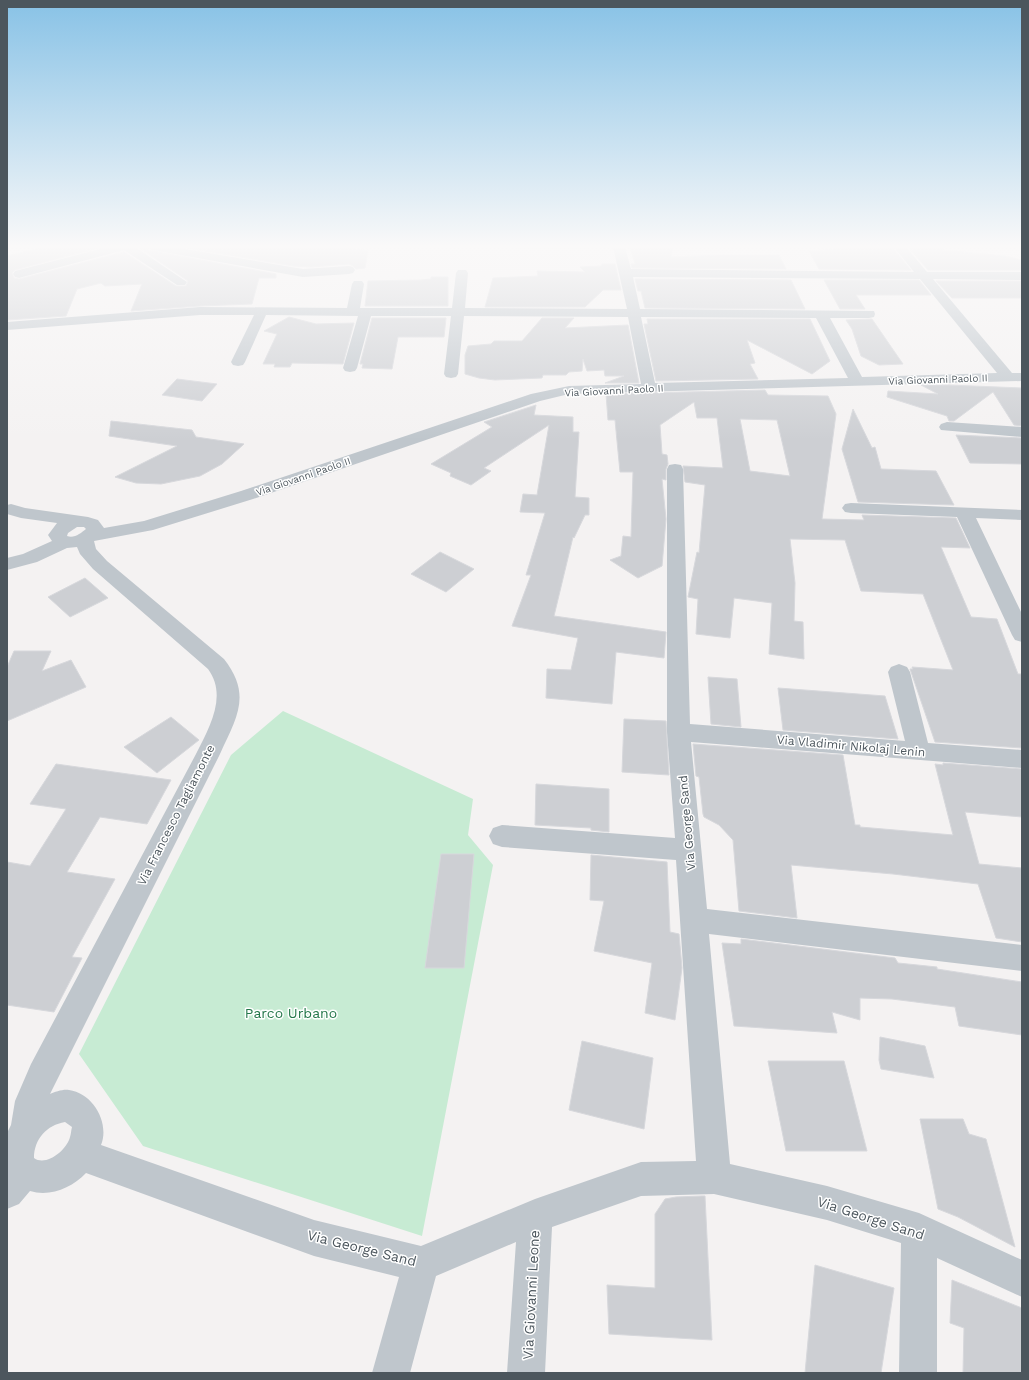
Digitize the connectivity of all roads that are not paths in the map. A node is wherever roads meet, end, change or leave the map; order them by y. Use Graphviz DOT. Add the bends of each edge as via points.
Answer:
graph roads {
  1 [pos="195,311"];
  2 [pos="224,311"];
  3 [pos="956,311"];
  4 [pos="261,312"];
  5 [pos="353,312"];
  6 [pos="366,312"];
  7 [pos="458,312"];
  8 [pos="634,313"];
  9 [pos="821,314"];
  10 [pos="869,314"];
  11 [pos="7,326"];
  12 [pos="238,362"];
  13 [pos="350,368"];
  14 [pos="451,374"];
  15 [pos="1015,377"];
  16 [pos="857,382"];
  17 [pos="649,388"];
  18 [pos="947,428"];
  19 [pos="1022,432"];
  20 [pos="675,469"];
  21 [pos="9,507"];
  22 [pos="851,508"];
  23 [pos="964,512"];
  24 [pos="1022,515"];
  25 [pos="78,533"];
  26 [pos="7,564"];
  27 [pos="1020,625"];
  28 [pos="899,672"];
  29 [pos="679,732"];
  30 [pos="919,752"];
  31 [pos="1022,759"];
  32 [pos="502,836"];
  33 [pos="689,850"];
  34 [pos="695,920"];
  35 [pos="1022,958"];
  36 [pos="16,1128"];
  37 [pos="80,1154"];
  38 [pos="714,1176"];
  39 [pos="15,1182"];
  40 [pos="535,1216"];
  41 [pos="919,1231"];
  42 [pos="421,1264"];
  43 [pos="1022,1279"];
  44 [pos="391,1373"];
  45 [pos="526,1373"];
  46 [pos="918,1373"];
  1 -- 11 [label="street"];
  2 -- 4 [label="street"];
  3 -- 15 [label="street"];
  4 -- 5 [label="street"];
  4 -- 12 [label="street"];
  5 -- 6 [label="street"];
  6 -- 7 [label="street"];
  6 -- 13 [label="street"];
  7 -- 8 [label="street"];
  7 -- 14 [label="street"];
  8 -- 9 [label="street"];
  8 -- 17 [label="street"];
  9 -- 10 [label="street"];
  9 -- 16 [label="street"];
  15 -- 16 [label="street, Via Giovanni Paolo II"];
  16 -- 17 [label="street, Via Giovanni Paolo II"];
  17 -- 25 [label="street, Via Giovanni Paolo II" via="569,390 536,398 178,517 147,526"];
  18 -- 19 [label="street"];
  20 -- 29 [label="street, Via George Sand"];
  21 -- 25 [label="street, Via Giovanni Paolo II"];
  21 -- 25 [label="street, Via Giovanni Paolo II" via="46,535"];
  22 -- 23 [label="street"];
  23 -- 24 [label="street"];
  23 -- 27 [label="street"];
  25 -- 26 [label="street" via="30,558"];
  25 -- 36 [label="street, Via Francesco Tagliamonte" via="87,550 100,565 216,664 226,679 227,710 208,754"];
  28 -- 30 [label="street"];
  29 -- 30 [label="street, Via Vladimir Nikolaj Lenin"];
  29 -- 33 [label="street, Via George Sand"];
  30 -- 31 [label="street, Via Vladimir Nikolaj Lenin"];
  32 -- 33 [label="street"];
  33 -- 34 [label="street, Via George Sand"];
  34 -- 35 [label="street"];
  34 -- 38 [label="street, Via George Sand"];
  36 -- 37 [label="street" via="57,1107 68,1106 78,1109 88,1125 88,1136"];
  36 -- 39 [label="street" via="20,1141"];
  37 -- 39 [label="street" via="67,1168 55,1175"];
  37 -- 42 [label="street, Via George Sand" via="314,1238"];
  38 -- 40 [label="street, Via George Sand" via="641,1179"];
  38 -- 41 [label="street, Via George Sand" via="827,1202"];
  40 -- 42 [label="street, Via George Sand"];
  40 -- 45 [label="street, Via Giovanni Leone"];
  41 -- 43 [label="street, Via George Sand"];
  41 -- 46 [label="street"];
  42 -- 44 [label="street"];
}
